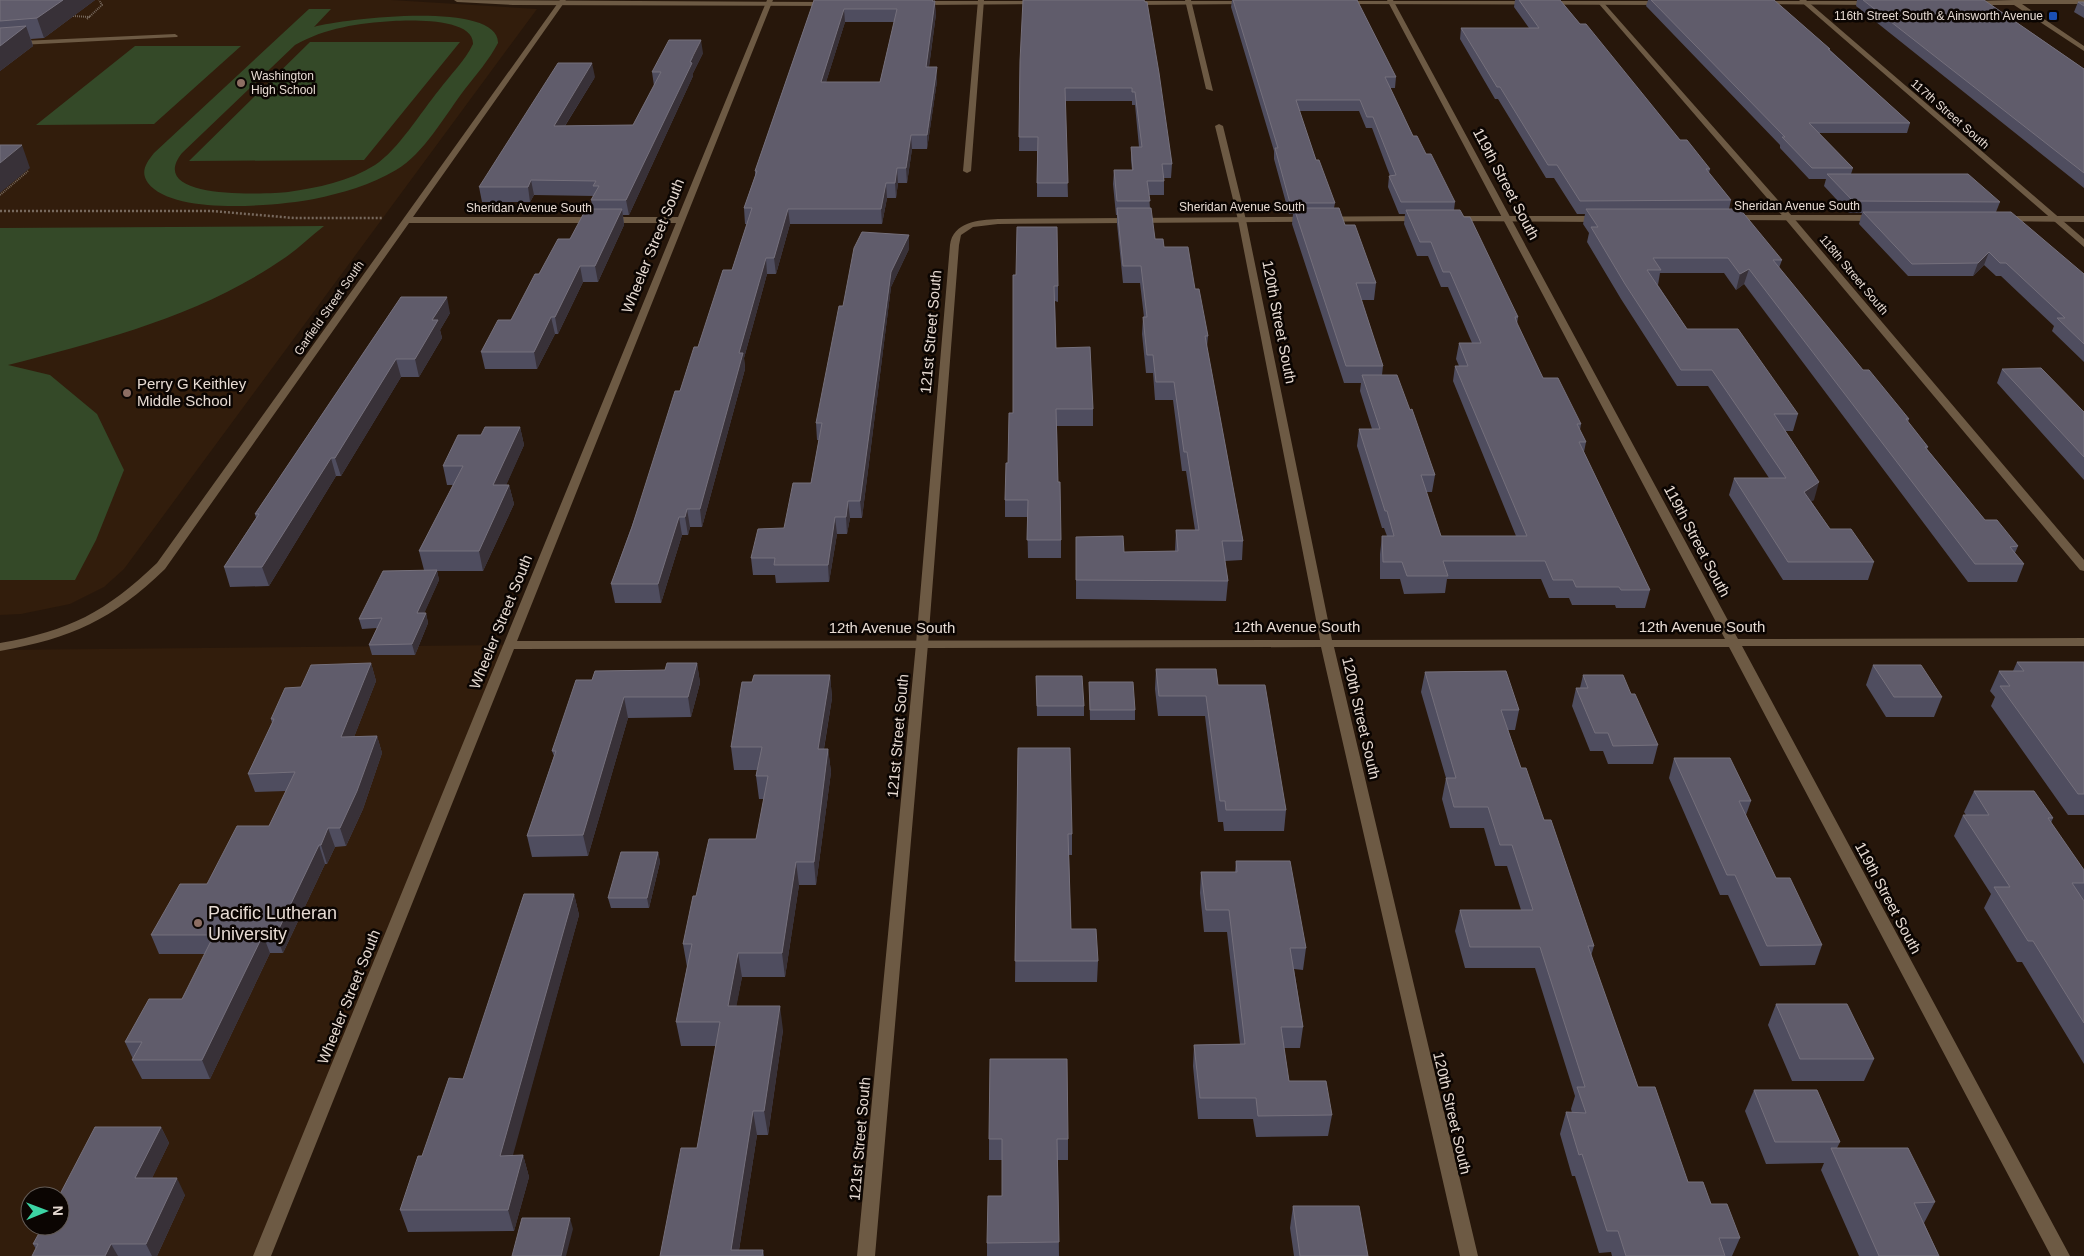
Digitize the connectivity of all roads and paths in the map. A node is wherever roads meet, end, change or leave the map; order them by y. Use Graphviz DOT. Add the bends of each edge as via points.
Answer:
graph roads {
  1 [pos="101,0"];
  2 [pos="457,0"];
  3 [pos="529,0"];
  4 [pos="1803,1"];
  5 [pos="2013,1"];
  6 [pos="561,2"];
  7 [pos="769,2"];
  8 [pos="980,2"];
  9 [pos="1189,2"];
  10 [pos="1390,2"];
  11 [pos="2084,2"];
  12 [pos="913,3"];
  13 [pos="1050,3"];
  14 [pos="1120,3"];
  15 [pos="1257,3"];
  16 [pos="1334,3"];
  17 [pos="1601,3"];
  18 [pos="1669,3"];
  19 [pos="1756,3"];
  20 [pos="1885,3"];
  21 [pos="1965,3"];
  22 [pos="836,4"];
  23 [pos="74,16"];
  24 [pos="175,36"];
  25 [pos="0,44"];
  26 [pos="2084,49"];
  27 [pos="1210,89"];
  28 [pos="1219,126"];
  29 [pos="28,171"];
  30 [pos="967,171"];
  31 [pos="0,195"];
  32 [pos="0,211"];
  33 [pos="383,218"];
  34 [pos="1721,218"];
  35 [pos="1788,218"];
  36 [pos="1887,218"];
  37 [pos="1507,219"];
  38 [pos="1614,219"];
  39 [pos="1996,219"];
  40 [pos="2055,219"];
  41 [pos="2084,219"];
  42 [pos="406,220"];
  43 [pos="681,220"];
  44 [pos="1242,220"];
  45 [pos="1428,220"];
  46 [pos="1448,220"];
  47 [pos="970,226"];
  48 [pos="2084,244"];
  49 [pos="2084,567"];
  50 [pos="2084,642"];
  51 [pos="1733,643"];
  52 [pos="922,644"];
  53 [pos="1327,644"];
  54 [pos="509,645"];
  55 [pos="0,647"];
  56 [pos="262,1256"];
  57 [pos="866,1256"];
  58 [pos="1469,1256"];
  59 [pos="2061,1256"];
  1 -- 23 [label="path" via="102,5 91,16"];
  2 -- 6 [label="street"];
  3 -- 6 [label="street"];
  4 -- 19 [label="street"];
  4 -- 20 [label="street"];
  4 -- 40 [label="street, 117th Street South"];
  5 -- 11 [label="street"];
  5 -- 21 [label="street"];
  5 -- 26 [label="street"];
  6 -- 7 [label="street"];
  6 -- 42 [label="street, Garfield Street South"];
  7 -- 22 [label="street"];
  7 -- 43 [label="street, Wheeler Street South"];
  8 -- 12 [label="street"];
  8 -- 13 [label="street"];
  8 -- 30 [label="street"];
  9 -- 14 [label="street"];
  9 -- 15 [label="street"];
  9 -- 27 [label="street"];
  10 -- 16 [label="street"];
  10 -- 17 [label="street"];
  10 -- 37 [label="street, 119th Street South"];
  17 -- 18 [label="street"];
  17 -- 35 [label="street, 118th Street South"];
  24 -- 25 [label="street"];
  28 -- 44 [label="street, 120th Street South"];
  29 -- 31 [label="path"];
  32 -- 33 [label="path" via="212,211 294,218"];
  34 -- 35 [label="street, Sheridan Avenue South"];
  35 -- 36 [label="street, Sheridan Avenue South"];
  35 -- 49 [label="street, 118th Street South"];
  37 -- 38 [label="street"];
  37 -- 46 [label="street"];
  37 -- 51 [label="street, 119th Street South"];
  39 -- 40 [label="street"];
  40 -- 41 [label="street"];
  40 -- 48 [label="street, 117th Street South"];
  42 -- 43 [label="street, Sheridan Avenue South"];
  42 -- 55 [label="street, Garfield Street South" via="161,566 126,599 101,616 60,634"];
  43 -- 54 [label="street, Wheeler Street South"];
  44 -- 45 [label="street, Sheridan Avenue South"];
  44 -- 47 [label="street, Sheridan Avenue South" via="1022,221 985,222"];
  44 -- 53 [label="street, 120th Street South"];
  47 -- 52 [label="street, 121st Street South" via="958,233 954,252"];
  50 -- 51 [label="street, 12th Avenue South"];
  51 -- 53 [label="street, 12th Avenue South"];
  51 -- 59 [label="street, 119th Street South"];
  52 -- 53 [label="street, 12th Avenue South"];
  52 -- 54 [label="street, 12th Avenue South"];
  52 -- 57 [label="street, 121st Street South"];
  53 -- 58 [label="street, 120th Street South"];
  54 -- 56 [label="street, Wheeler Street South"];
}
